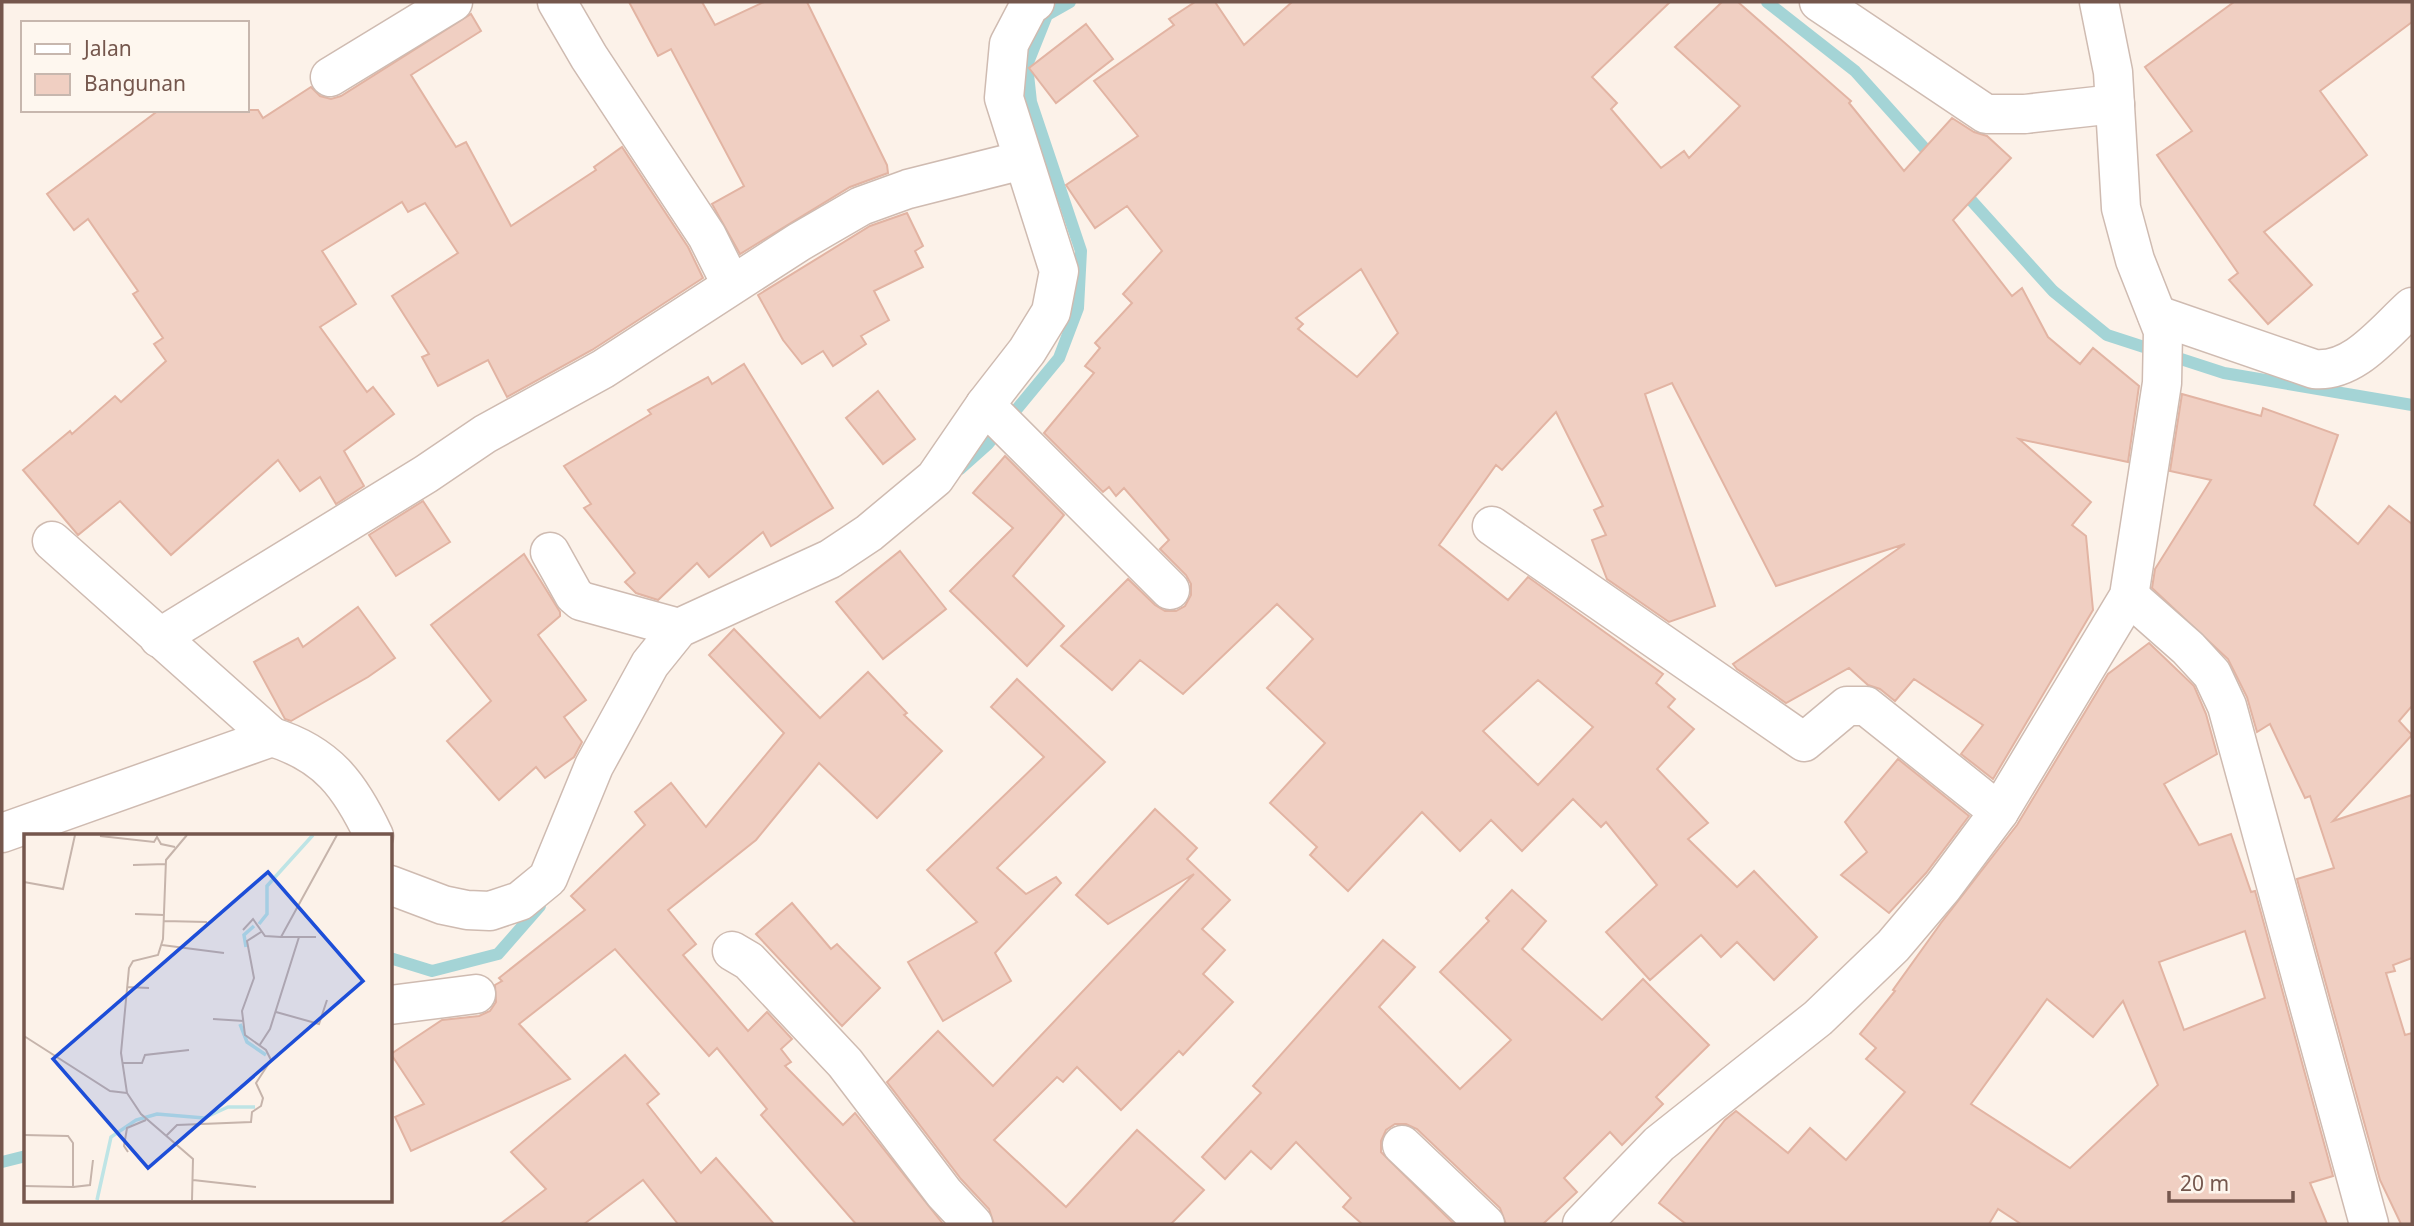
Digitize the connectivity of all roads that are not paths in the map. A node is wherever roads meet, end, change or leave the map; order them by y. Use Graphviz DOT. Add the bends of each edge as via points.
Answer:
graph roads {
  1 [pos="453,2"];
  2 [pos="557,2"];
  3 [pos="1035,2"];
  4 [pos="1819,2"];
  5 [pos="2099,2"];
  6 [pos="330,77"];
  7 [pos="2115,104"];
  8 [pos="1023,160"];
  9 [pos="731,284"];
  10 [pos="2412,307"];
  11 [pos="2160,323"];
  12 [pos="1001,420"];
  13 [pos="1492,526"];
  14 [pos="52,541"];
  15 [pos="550,552"];
  16 [pos="1170,590"];
  17 [pos="2129,596"];
  18 [pos="679,628"];
  19 [pos="159,638"];
  20 [pos="272,737"];
  21 [pos="1999,813"];
  22 [pos="2,833"];
  23 [pos="373,834"];
  24 [pos="392,886"];
  25 [pos="732,951"];
  26 [pos="476,994"];
  27 [pos="392,1005"];
  28 [pos="1402,1145"];
  29 [pos="973,1224"];
  30 [pos="1485,1224"];
  31 [pos="1582,1224"];
  32 [pos="2369,1224"];
  1 -- 6 [label="street"];
  2 -- 9 [label="street" via="707,236"];
  3 -- 8 [label="street" via="1029,5 1009,44 1004,98"];
  4 -- 7 [label="street" via="1986,114"];
  5 -- 7 [label="street"];
  7 -- 11 [label="street" via="2121,208"];
  8 -- 9 [label="street" via="908,189 861,206"];
  8 -- 12 [label="street" via="1059,271 1051,312 1027,351"];
  9 -- 19 [label="street" via="603,369 485,434"];
  10 -- 11 [label="street" via="2352,361 2330,371"];
  11 -- 17 [label="street" via="2162,383"];
  12 -- 16 [label="street"];
  12 -- 18 [label="street" via="869,533 830,559"];
  13 -- 21 [label="street" via="1804,742 1847,706 1866,706"];
  14 -- 19 [label="street"];
  15 -- 18 [label="street" via="581,601"];
  17 -- 21 [label="street"];
  17 -- 32 [label="street" via="2212,674 2227,706"];
  18 -- 24 [label="street" via="650,664 594,766 548,878 520,901 490,911 443,905"];
  19 -- 20 [label="street"];
  20 -- 22 [label="street"];
  20 -- 23 [label="street" via="318,757 337,774"];
  21 -- 31 [label="street" via="1893,946 1818,1018 1659,1144"];
  25 -- 29 [label="street" via="750,961 845,1063"];
  26 -- 27 [label="street"];
  28 -- 30 [label="street"];
}
